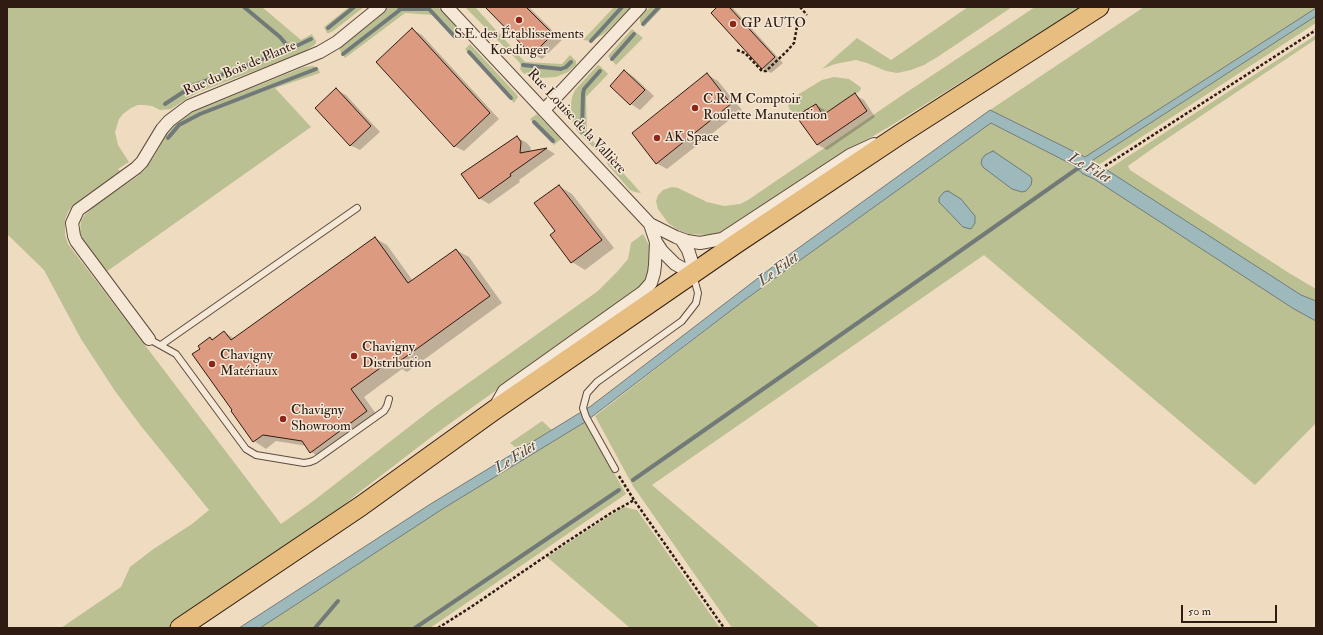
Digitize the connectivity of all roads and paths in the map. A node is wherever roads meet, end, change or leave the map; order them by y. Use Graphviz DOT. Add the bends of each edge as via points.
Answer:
graph roads {
  1 [pos="380,7"];
  2 [pos="447,7"];
  3 [pos="640,7"];
  4 [pos="800,7"];
  5 [pos="1098,7"];
  6 [pos="807,15"];
  7 [pos="798,21"];
  8 [pos="1316,30"];
  9 [pos="736,50"];
  10 [pos="544,110"];
  11 [pos="899,135"];
  12 [pos="1105,166"];
  13 [pos="357,208"];
  14 [pos="650,224"];
  15 [pos="681,239"];
  16 [pos="656,242"];
  17 [pos="693,274"];
  18 [pos="149,339"];
  19 [pos="161,345"];
  20 [pos="389,399"];
  21 [pos="493,411"];
  22 [pos="615,469"];
  23 [pos="634,500"];
  24 [pos="180,628"];
  25 [pos="438,628"];
  26 [pos="724,628"];
  1 -- 18 [label="street, Rue du Bois de Plante" via="337,42 320,52 199,100 183,109 162,129 136,168 78,210 72,223 76,241"];
  2 -- 10 [label="street, Rue Louise de la Vallière"];
  3 -- 10 [label="street"];
  4 -- 6 [label="path"];
  5 -- 11 [label="main road"];
  7 -- 9 [label="path" via="794,43 766,71 762,71 745,53"];
  8 -- 12 [label="path"];
  10 -- 14 [label="street, Rue Louise de la Vallière"];
  11 -- 15 [label="street, Rue Louise de la Vallière" via="866,146 850,155 722,239 700,243"];
  11 -- 17 [label="main road"];
  13 -- 19 [label="lane"];
  14 -- 15 [label="street, Rue Louise de la Vallière"];
  14 -- 16 [label="street, Rue Louise de la Vallière"];
  15 -- 17 [label="street" via="691,258"];
  16 -- 17 [label="street, Rue Louise de la Vallière" via="675,264"];
  16 -- 21 [label="street, Rue Louise de la Vallière" via="654,273 643,292 504,391"];
  17 -- 21 [label="main road"];
  17 -- 22 [label="lane" via="698,293 696,303 682,321 597,382 587,393 583,408 586,417"];
  18 -- 19 [label="lane"];
  19 -- 20 [label="lane" via="176,354 246,449 256,455 304,463 315,460 384,411"];
  21 -- 24 [label="main road" via="362,506"];
  22 -- 23 [label="path"];
  23 -- 25 [label="path"];
  23 -- 26 [label="path"];
}
